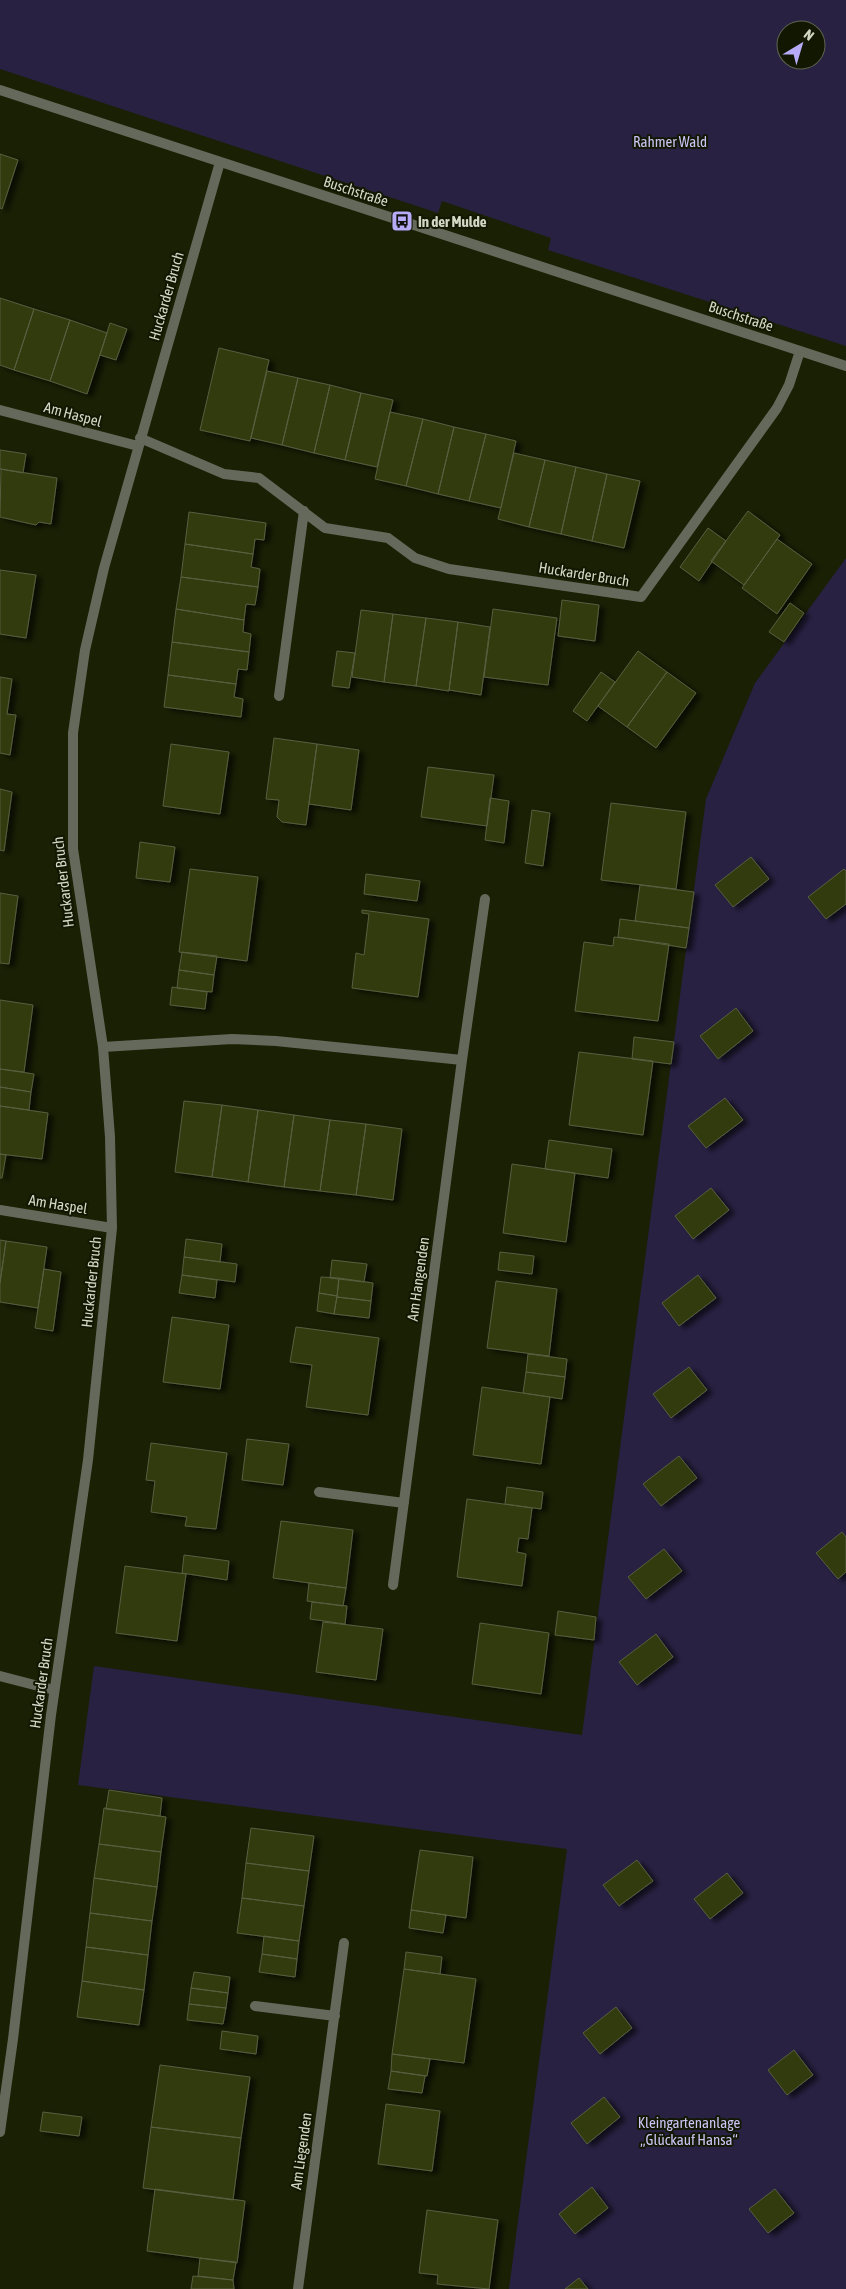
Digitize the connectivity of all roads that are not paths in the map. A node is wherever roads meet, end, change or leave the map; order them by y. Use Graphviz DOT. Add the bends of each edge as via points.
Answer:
graph roads {
  1 [pos="0,90"];
  2 [pos="220,162"];
  3 [pos="800,350"];
  4 [pos="846,366"];
  5 [pos="0,410"];
  6 [pos="139,442"];
  7 [pos="304,511"];
  8 [pos="279,696"];
  9 [pos="485,900"];
  10 [pos="103,1047"];
  11 [pos="462,1060"];
  12 [pos="0,1210"];
  13 [pos="112,1228"];
  14 [pos="319,1492"];
  15 [pos="404,1503"];
  16 [pos="393,1584"];
  17 [pos="0,1676"];
  18 [pos="54,1690"];
  19 [pos="344,1943"];
  20 [pos="255,2006"];
  21 [pos="335,2016"];
  22 [pos="0,2132"];
  23 [pos="298,2289"];
  1 -- 2 [label="street, Buschstraße"];
  2 -- 3 [label="street, Buschstraße"];
  2 -- 6 [label="street, Huckarder Bruch"];
  3 -- 4 [label="street, Buschstraße"];
  3 -- 7 [label="street, Huckarder Bruch" via="789,385 777,408 641,597 449,569 415,558 388,538 325,528"];
  5 -- 6 [label="street, Am Haspel"];
  6 -- 7 [label="street, Huckarder Bruch" via="224,474 259,478"];
  6 -- 10 [label="street, Huckarder Bruch" via="85,650 73,733 73,849"];
  7 -- 8 [label="street"];
  9 -- 11 [label="street, Am Hangenden"];
  10 -- 11 [label="street" via="232,1039 276,1040"];
  10 -- 13 [label="street, Huckarder Bruch" via="110,1137"];
  11 -- 15 [label="street, Am Hangenden"];
  12 -- 13 [label="street, Am Haspel"];
  13 -- 18 [label="street, Huckarder Bruch" via="88,1460"];
  14 -- 15 [label="street"];
  15 -- 16 [label="street, Am Hangenden"];
  17 -- 18 [label="street"];
  18 -- 22 [label="street, Huckarder Bruch"];
  19 -- 21 [label="street, Am Liegenden"];
  20 -- 21 [label="street"];
  21 -- 23 [label="street, Am Liegenden"];
}
